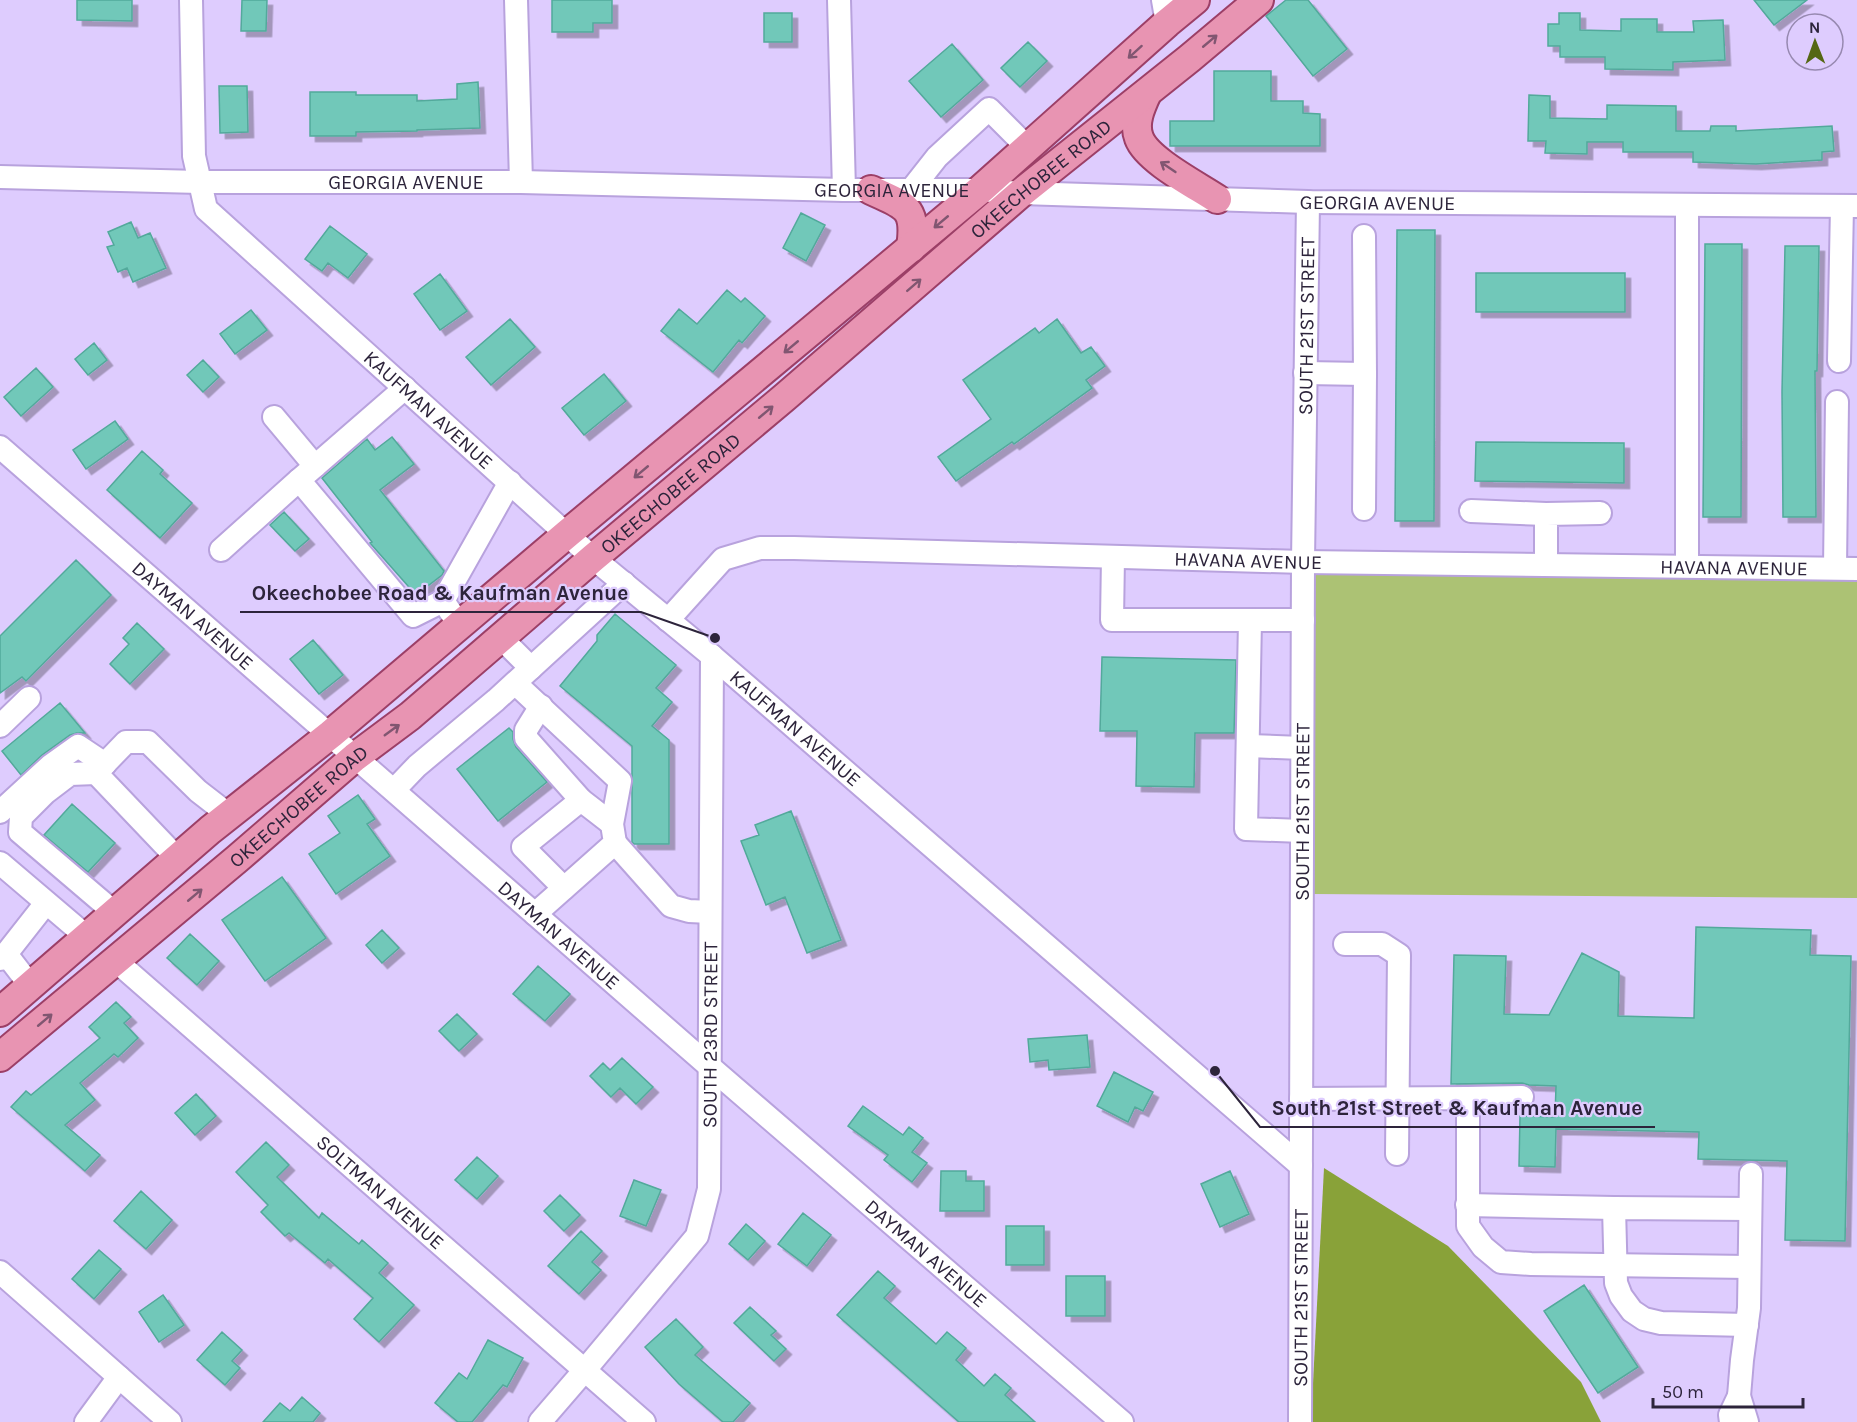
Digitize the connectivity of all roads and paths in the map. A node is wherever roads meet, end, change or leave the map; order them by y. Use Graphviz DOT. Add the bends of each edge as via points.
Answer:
graph roads {
  1 [pos="191,0"];
  2 [pos="516,0"];
  3 [pos="839,0"];
  4 [pos="1195,0"];
  5 [pos="1259,0"];
  6 [pos="1165,11"];
  7 [pos="1147,93"];
  8 [pos="1028,148"];
  9 [pos="0,177"];
  10 [pos="200,182"];
  11 [pos="520,182"];
  12 [pos="857,190"];
  13 [pos="911,190"];
  14 [pos="980,190"];
  15 [pos="1021,193"];
  16 [pos="1217,198"];
  17 [pos="1308,202"];
  18 [pos="1687,205"];
  19 [pos="1849,206"];
  20 [pos="1364,236"];
  21 [pos="910,248"];
  22 [pos="1839,361"];
  23 [pos="1305,373"];
  24 [pos="1365,374"];
  25 [pos="405,388"];
  26 [pos="1838,402"];
  27 [pos="274,417"];
  28 [pos="0,447"];
  29 [pos="307,473"];
  30 [pos="510,482"];
  31 [pos="1364,509"];
  32 [pos="1471,511"];
  33 [pos="1600,513"];
  34 [pos="1546,514"];
  35 [pos="567,534"];
  36 [pos="221,550"];
  37 [pos="1113,557"];
  38 [pos="593,558"];
  39 [pos="1303,562"];
  40 [pos="1546,565"];
  41 [pos="1687,566"];
  42 [pos="1846,569"];
  43 [pos="624,583"];
  44 [pos="443,601"];
  45 [pos="668,620"];
  46 [pos="1250,620"];
  47 [pos="1303,620"];
  48 [pos="460,624"];
  49 [pos="501,638"];
  50 [pos="712,656"];
  51 [pos="523,675"];
  52 [pos="29,698"];
  53 [pos="541,706"];
  54 [pos="0,726"];
  55 [pos="331,734"];
  56 [pos="1249,746"];
  57 [pos="1302,748"];
  58 [pos="355,757"];
  59 [pos="100,769"];
  60 [pos="394,790"];
  61 [pos="581,800"];
  62 [pos="0,812"];
  63 [pos="229,815"];
  64 [pos="1302,831"];
  65 [pos="614,833"];
  66 [pos="177,858"];
  67 [pos="0,863"];
  68 [pos="564,888"];
  69 [pos="46,903"];
  70 [pos="710,912"];
  71 [pos="115,913"];
  72 [pos="535,914"];
  73 [pos="87,937"];
  74 [pos="1345,944"];
  75 [pos="3,957"];
  76 [pos="116,961"];
  77 [pos="30,985"];
  78 [pos="0,1012"];
  79 [pos="0,1058"];
  80 [pos="709,1066"];
  81 [pos="1522,1096"];
  82 [pos="1468,1098"];
  83 [pos="1301,1099"];
  84 [pos="1397,1099"];
  85 [pos="1397,1154"];
  86 [pos="1301,1166"];
  87 [pos="1751,1174"];
  88 [pos="1467,1205"];
  89 [pos="1614,1208"];
  90 [pos="1750,1209"];
  91 [pos="1615,1265"];
  92 [pos="1749,1267"];
  93 [pos="0,1272"];
  94 [pos="1747,1325"];
  95 [pos="585,1371"];
  96 [pos="120,1377"];
  97 [pos="1739,1396"];
  98 [pos="86,1422"];
  99 [pos="170,1422"];
  100 [pos="540,1422"];
  101 [pos="644,1422"];
  102 [pos="1122,1422"];
  103 [pos="1300,1422"];
  104 [pos="1731,1422"];
  105 [pos="1747,1422"];
  1 -- 10 [label="street, KAUFMAN AVENUE" via="194,156"];
  2 -- 11 [label="street"];
  3 -- 12 [label="street"];
  4 -- 6 [label="main road, OKEECHOBEE ROAD"];
  7 -- 5 [label="main road, OKEECHOBEE ROAD, one-way"];
  6 -- 8 [label="main road, OKEECHOBEE ROAD, one-way"];
  7 -- 15 [label="main road, OKEECHOBEE ROAD"];
  16 -- 7 [label="main road, one-way" via="1146,151 1138,137 1138,114"];
  8 -- 13 [label="street" via="989,109 937,157"];
  8 -- 14 [label="main road, OKEECHOBEE ROAD"];
  9 -- 10 [label="street, GEORGIA AVENUE"];
  10 -- 11 [label="street, GEORGIA AVENUE"];
  10 -- 25 [label="street, KAUFMAN AVENUE" via="206,209"];
  11 -- 12 [label="street, GEORGIA AVENUE"];
  12 -- 13 [label="street, GEORGIA AVENUE"];
  12 -- 21 [label="main road" via="902,205 912,216"];
  13 -- 14 [label="street, GEORGIA AVENUE"];
  14 -- 15 [label="street, GEORGIA AVENUE"];
  14 -- 21 [label="main road, OKEECHOBEE ROAD, one-way"];
  15 -- 16 [label="street, GEORGIA AVENUE"];
  38 -- 15 [label="main road, OKEECHOBEE ROAD, one-way"];
  16 -- 17 [label="street, GEORGIA AVENUE"];
  17 -- 18 [label="street, GEORGIA AVENUE"];
  17 -- 23 [label="street, SOUTH 21ST STREET"];
  18 -- 19 [label="street, GEORGIA AVENUE"];
  18 -- 41 [label="street"];
  19 -- 22 [label="street"];
  20 -- 24 [label="street"];
  21 -- 35 [label="main road, OKEECHOBEE ROAD, one-way"];
  23 -- 24 [label="street"];
  23 -- 39 [label="street, SOUTH 21ST STREET"];
  24 -- 31 [label="street"];
  25 -- 29 [label="street"];
  25 -- 30 [label="street, KAUFMAN AVENUE"];
  26 -- 42 [label="street"];
  27 -- 29 [label="street"];
  28 -- 55 [label="street, DAYMAN AVENUE"];
  29 -- 36 [label="street"];
  29 -- 44 [label="street" via="413,616"];
  30 -- 35 [label="street, KAUFMAN AVENUE"];
  30 -- 44 [label="street"];
  32 -- 34 [label="street"];
  33 -- 34 [label="street"];
  34 -- 40 [label="street"];
  35 -- 38 [label="street, KAUFMAN AVENUE"];
  35 -- 48 [label="main road, OKEECHOBEE ROAD"];
  37 -- 39 [label="street, HAVANA AVENUE"];
  37 -- 45 [label="street, HAVANA AVENUE" via="760,548 723,559"];
  37 -- 46 [label="street" via="1112,620"];
  38 -- 43 [label="street, KAUFMAN AVENUE"];
  38 -- 49 [label="main road, OKEECHOBEE ROAD"];
  39 -- 40 [label="street, HAVANA AVENUE"];
  39 -- 47 [label="street, SOUTH 21ST STREET"];
  40 -- 41 [label="street, HAVANA AVENUE"];
  41 -- 42 [label="street, HAVANA AVENUE"];
  43 -- 45 [label="street, KAUFMAN AVENUE"];
  43 -- 51 [label="street"];
  44 -- 48 [label="street"];
  45 -- 50 [label="street, KAUFMAN AVENUE"];
  46 -- 47 [label="street"];
  46 -- 56 [label="street"];
  47 -- 57 [label="street, SOUTH 21ST STREET"];
  48 -- 55 [label="main road, OKEECHOBEE ROAD"];
  49 -- 51 [label="street"];
  58 -- 49 [label="main road, OKEECHOBEE ROAD, one-way"];
  50 -- 70 [label="street, SOUTH 23RD STREET"];
  50 -- 86 [label="street, KAUFMAN AVENUE"];
  51 -- 53 [label="street"];
  51 -- 60 [label="street"];
  52 -- 54 [label="street"];
  53 -- 61 [label="street" via="526,730 526,738"];
  53 -- 65 [label="street" via="620,781"];
  55 -- 58 [label="street, DAYMAN AVENUE"];
  55 -- 63 [label="main road, OKEECHOBEE ROAD"];
  56 -- 57 [label="street"];
  56 -- 64 [label="street" via="1246,829"];
  57 -- 64 [label="street, SOUTH 21ST STREET"];
  58 -- 60 [label="street, DAYMAN AVENUE"];
  76 -- 58 [label="main road, OKEECHOBEE ROAD, one-way"];
  59 -- 62 [label="street" via="78,746"];
  59 -- 63 [label="street" via="126,742 148,742"];
  59 -- 66 [label="street"];
  59 -- 71 [label="street" via="70,774 45,793 21,817 20,832"];
  60 -- 72 [label="street, DAYMAN AVENUE"];
  61 -- 65 [label="street"];
  61 -- 68 [label="street" via="523,847"];
  63 -- 66 [label="main road, OKEECHOBEE ROAD"];
  64 -- 83 [label="street, SOUTH 21ST STREET"];
  65 -- 68 [label="street"];
  65 -- 70 [label="street" via="671,906"];
  66 -- 71 [label="main road, OKEECHOBEE ROAD"];
  67 -- 69 [label="street"];
  68 -- 72 [label="street"];
  69 -- 73 [label="street"];
  69 -- 75 [label="street"];
  70 -- 80 [label="street, SOUTH 23RD STREET"];
  71 -- 73 [label="main road, OKEECHOBEE ROAD"];
  72 -- 80 [label="street, DAYMAN AVENUE"];
  73 -- 77 [label="main road, OKEECHOBEE ROAD"];
  74 -- 84 [label="street" via="1382,944 1399,955"];
  75 -- 77 [label="street"];
  79 -- 76 [label="main road, OKEECHOBEE ROAD, one-way"];
  76 -- 95 [label="street, SOLTMAN AVENUE"];
  77 -- 78 [label="main road, OKEECHOBEE ROAD"];
  80 -- 95 [label="street, SOUTH 23RD STREET" via="709,1189 697,1236"];
  80 -- 102 [label="street, DAYMAN AVENUE"];
  81 -- 82 [label="street"];
  82 -- 84 [label="street"];
  82 -- 88 [label="street"];
  83 -- 84 [label="street"];
  83 -- 86 [label="street, SOUTH 21ST STREET"];
  84 -- 85 [label="street"];
  86 -- 103 [label="street, SOUTH 21ST STREET"];
  87 -- 90 [label="street"];
  88 -- 89 [label="street"];
  88 -- 91 [label="street" via="1468,1226 1483,1247 1501,1262"];
  89 -- 90 [label="street"];
  89 -- 91 [label="street"];
  90 -- 92 [label="street"];
  91 -- 92 [label="street"];
  91 -- 94 [label="street" via="1621,1296 1644,1319 1661,1323"];
  92 -- 94 [label="street"];
  93 -- 96 [label="street"];
  94 -- 97 [label="street"];
  95 -- 100 [label="street, SOUTH 23RD STREET"];
  95 -- 101 [label="street, SOLTMAN AVENUE"];
  96 -- 98 [label="street"];
  96 -- 99 [label="street"];
  97 -- 104 [label="street" via="1730,1415"];
  97 -- 105 [label="street"];
}
